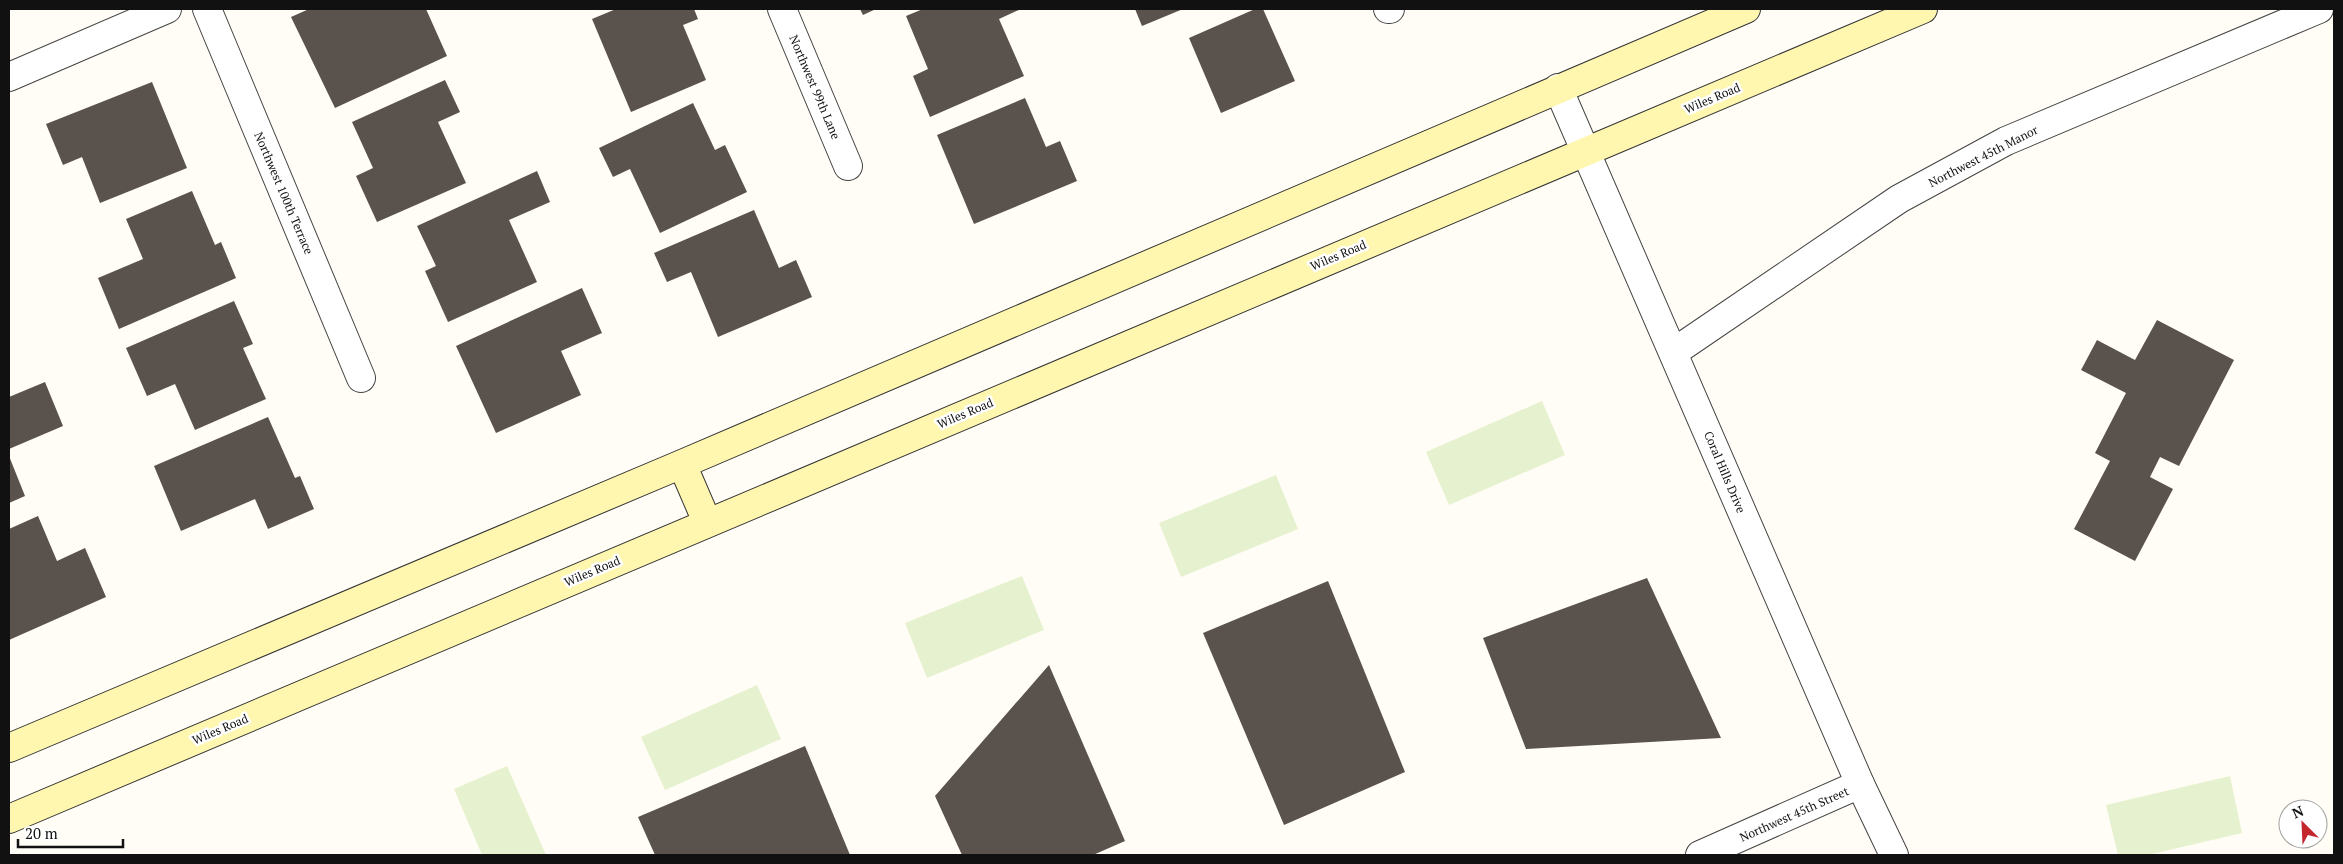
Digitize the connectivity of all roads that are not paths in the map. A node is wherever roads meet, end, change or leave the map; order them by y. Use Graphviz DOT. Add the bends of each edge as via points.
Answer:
graph roads {
  1 [pos="167,9"];
  2 [pos="207,9"];
  3 [pos="782,9"];
  4 [pos="1746,9"];
  5 [pos="1923,9"];
  6 [pos="2319,9"];
  7 [pos="9,76"];
  8 [pos="1558,88"];
  9 [pos="1586,151"];
  10 [pos="848,166"];
  11 [pos="1674,352"];
  12 [pos="361,378"];
  13 [pos="682,464"];
  14 [pos="707,522"];
  15 [pos="9,748"];
  16 [pos="1860,784"];
  17 [pos="9,819"];
  18 [pos="1700,855"];
  19 [pos="1894,855"];
  1 -- 7 [label="street"];
  2 -- 12 [label="street, Northwest 100th Terrace"];
  3 -- 10 [label="street, Northwest 99th Lane"];
  4 -- 8 [label="main road"];
  5 -- 9 [label="main road, Wiles Road"];
  6 -- 11 [label="street, Northwest 45th Manor" via="2006,141 1899,199"];
  8 -- 9 [label="street, Coral Hills Drive"];
  8 -- 13 [label="main road"];
  9 -- 11 [label="street, Coral Hills Drive"];
  9 -- 14 [label="main road, Wiles Road"];
  11 -- 16 [label="street, Coral Hills Drive"];
  13 -- 14 [label="main road"];
  13 -- 15 [label="main road"];
  14 -- 17 [label="main road, Wiles Road"];
  16 -- 18 [label="street, Northwest 45th Street"];
  16 -- 19 [label="street, Coral Hills Drive"];
}
